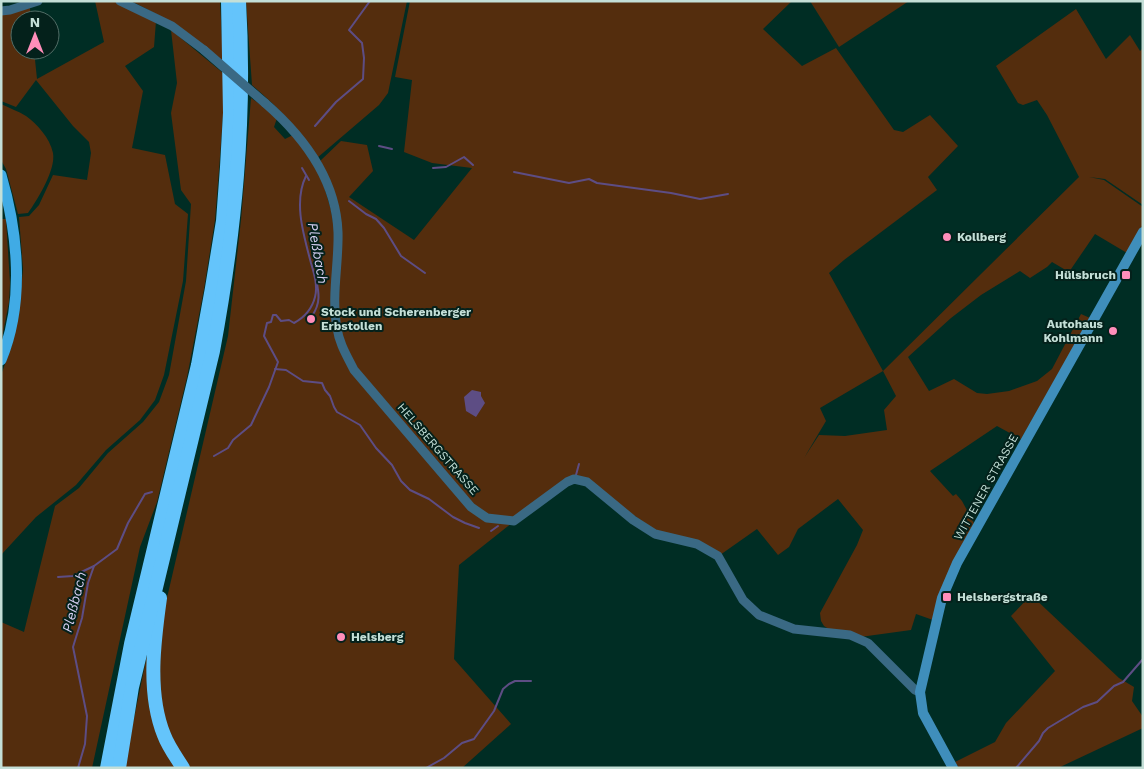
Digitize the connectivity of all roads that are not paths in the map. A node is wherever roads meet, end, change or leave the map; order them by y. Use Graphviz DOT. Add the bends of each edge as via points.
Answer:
graph roads {
  1 [pos="38,1"];
  2 [pos="120,1"];
  3 [pos="228,1"];
  4 [pos="239,1"];
  5 [pos="1,10"];
  6 [pos="1,175"];
  7 [pos="1143,232"];
  8 [pos="1,360"];
  9 [pos="170,527"];
  10 [pos="920,692"];
  11 [pos="117,709"];
  12 [pos="99,768"];
  13 [pos="107,768"];
  14 [pos="119,768"];
  15 [pos="183,768"];
  16 [pos="953,768"];
  1 -- 5 [label="street"];
  2 -- 10 [label="street, HELSBERGSTRASSE, bridge" via="172,26 204,50 265,103 308,148 331,194 338,232 336,327 342,347 354,370 471,507 487,518 514,521 567,482 574,479 586,482 655,534 697,544 718,556 743,600 758,616 794,629 859,638"];
  3 -- 11 [label="highway" via="228,167 212,288 198,365"];
  4 -- 9 [label="highway" via="242,114 234,219 213,351"];
  6 -- 8 [label="main road" via="12,216 17,273 15,308"];
  7 -- 10 [label="main road, WITTENER STRASSE" via="957,563 942,598"];
  9 -- 14 [label="highway" via="132,687"];
  9 -- 15 [label="highway" via="154,664 154,695 164,735"];
  10 -- 16 [label="main road, WITTENER STRASSE" via="923,713"];
  11 -- 12 [label="highway"];
  11 -- 13 [label="highway"];
}
